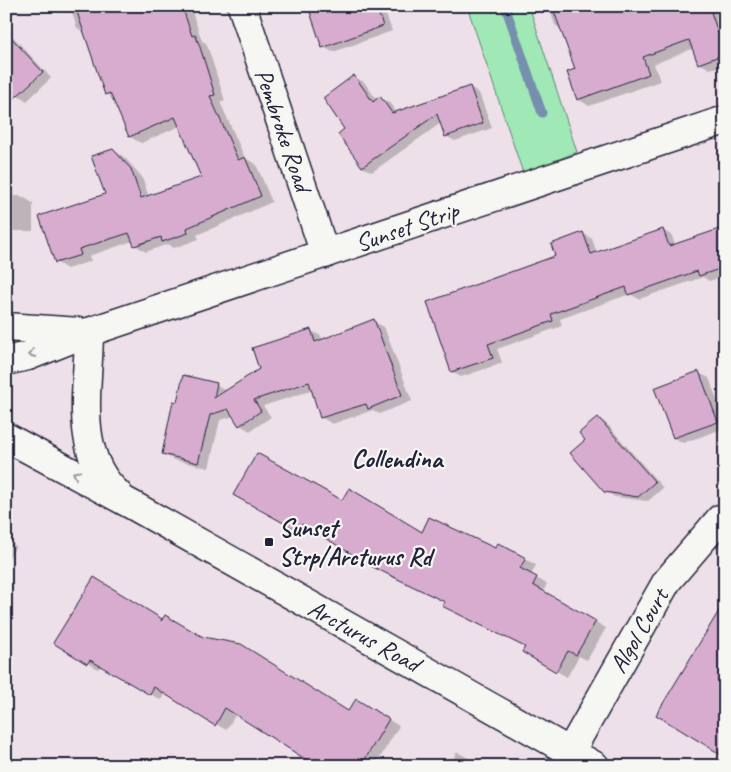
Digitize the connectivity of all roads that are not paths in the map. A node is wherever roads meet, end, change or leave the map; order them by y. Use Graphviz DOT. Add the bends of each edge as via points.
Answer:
graph roads {
  1 [pos="242,6"];
  2 [pos="725,120"];
  3 [pos="325,254"];
  4 [pos="6,327"];
  5 [pos="89,332"];
  6 [pos="6,361"];
  7 [pos="6,437"];
  8 [pos="134,506"];
  9 [pos="720,519"];
  10 [pos="570,752"];
  11 [pos="595,766"];
  1 -- 3 [label="street, Pembroke Road"];
  2 -- 3 [label="street, Sunset Strip"];
  3 -- 5 [label="street, Sunset Strip"];
  4 -- 5 [label="street, Sunset Strip"];
  5 -- 6 [label="street, Sunset Strip, one-way" via="28,356"];
  5 -- 8 [label="street, Arcturus Road" via="86,433 89,446 110,485"];
  8 -- 7 [label="street, Arcturus Road, one-way"];
  8 -- 10 [label="street, Arcturus Road"];
  9 -- 10 [label="street, Algol Court" via="667,581"];
  10 -- 11 [label="street, Arcturus Road"];
}
